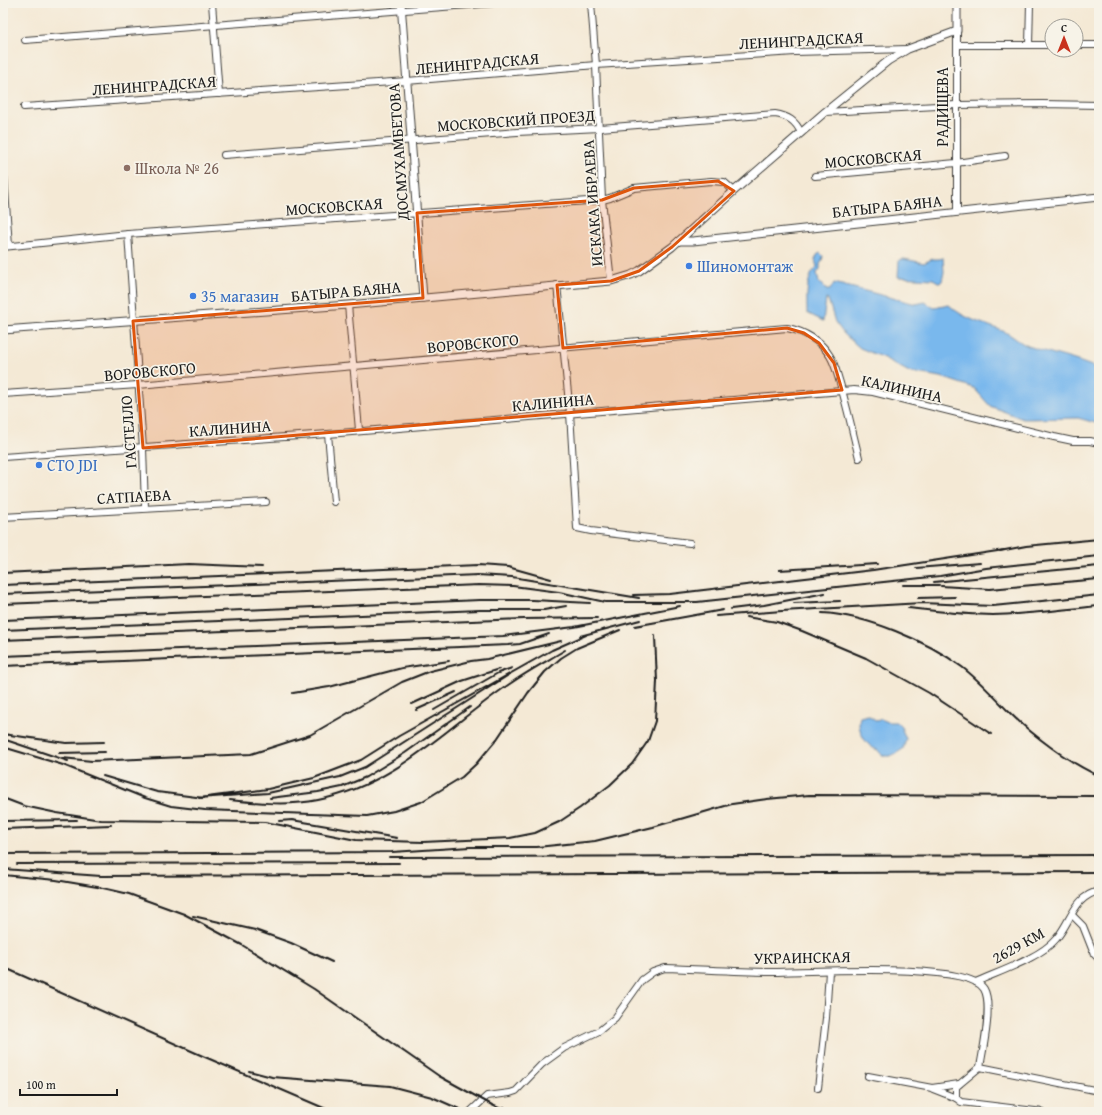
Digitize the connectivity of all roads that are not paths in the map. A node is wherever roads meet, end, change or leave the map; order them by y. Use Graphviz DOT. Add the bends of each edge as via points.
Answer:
graph roads {
  1 [pos="212,3"];
  2 [pos="494,3"];
  3 [pos="591,3"];
  4 [pos="957,3"];
  5 [pos="1030,3"];
  6 [pos="402,7"];
  7 [pos="213,25"];
  8 [pos="957,31"];
  9 [pos="25,40"];
  10 [pos="957,45"];
  11 [pos="1029,45"];
  12 [pos="1044,45"];
  13 [pos="1084,45"];
  14 [pos="1099,45"];
  15 [pos="908,49"];
  16 [pos="596,65"];
  17 [pos="407,81"];
  18 [pos="219,94"];
  19 [pos="956,105"];
  20 [pos="1099,105"];
  21 [pos="24,107"];
  22 [pos="825,112"];
  23 [pos="600,128"];
  24 [pos="801,133"];
  25 [pos="412,140"];
  26 [pos="224,154"];
  27 [pos="1005,156"];
  28 [pos="3,162"];
  29 [pos="956,163"];
  30 [pos="815,176"];
  31 [pos="734,191"];
  32 [pos="1099,197"];
  33 [pos="602,200"];
  34 [pos="957,212"];
  35 [pos="417,213"];
  36 [pos="128,234"];
  37 [pos="679,241"];
  38 [pos="6,246"];
  39 [pos="611,281"];
  40 [pos="558,285"];
  41 [pos="423,298"];
  42 [pos="348,306"];
  43 [pos="134,322"];
  44 [pos="3,330"];
  45 [pos="563,348"];
  46 [pos="353,366"];
  47 [pos="138,385"];
  48 [pos="842,390"];
  49 [pos="3,394"];
  50 [pos="570,413"];
  51 [pos="359,430"];
  52 [pos="328,434"];
  53 [pos="1099,444"];
  54 [pos="143,448"];
  55 [pos="3,457"];
  56 [pos="859,458"];
  57 [pos="266,502"];
  58 [pos="334,502"];
  59 [pos="145,508"];
  60 [pos="3,517"];
  61 [pos="690,543"];
  62 [pos="1099,891"];
  63 [pos="1072,915"];
  64 [pos="1099,959"];
  65 [pos="829,971"];
  66 [pos="976,982"];
  67 [pos="980,1067"];
  68 [pos="868,1076"];
  69 [pos="959,1084"];
  70 [pos="818,1088"];
  71 [pos="932,1088"];
  72 [pos="1099,1091"];
  73 [pos="956,1098"];
  74 [pos="470,1112"];
  75 [pos="1043,1112"];
  1 -- 7 [label="street"];
  2 -- 6 [label="street"];
  3 -- 16 [label="street, ИСКАКА ИБРАЕВА"];
  4 -- 8 [label="street, РАДИЩЕВА"];
  5 -- 11 [label="street"];
  6 -- 7 [label="street"];
  6 -- 17 [label="street, ДОСМУХАМБЕТОВА"];
  7 -- 9 [label="street"];
  7 -- 18 [label="street"];
  8 -- 10 [label="street, РАДИЩЕВА"];
  8 -- 15 [label="street, БАТЫРА БАЯНА"];
  10 -- 11 [label="street"];
  10 -- 19 [label="street, РАДИЩЕВА"];
  11 -- 12 [label="street"];
  13 -- 14 [label="street"];
  15 -- 16 [label="street, ЛЕНИНГРАДСКАЯ" via="795,52"];
  15 -- 22 [label="street, БАТЫРА БАЯНА" via="888,61"];
  16 -- 17 [label="street, ЛЕНИНГРАДСКАЯ"];
  16 -- 23 [label="street, ИСКАКА ИБРАЕВА"];
  17 -- 18 [label="street, ЛЕНИНГРАДСКАЯ"];
  17 -- 25 [label="street, ДОСМУХАМБЕТОВА"];
  18 -- 21 [label="street, ЛЕНИНГРАДСКАЯ"];
  19 -- 20 [label="street"];
  19 -- 22 [label="street"];
  19 -- 29 [label="street, РАДИЩЕВА"];
  22 -- 24 [label="street, БАТЫРА БАЯНА"];
  23 -- 24 [label="street, МОСКОВСКИЙ ПРОЕЗД" via="775,114 788,117 799,127"];
  23 -- 25 [label="street, МОСКОВСКИЙ ПРОЕЗД"];
  23 -- 33 [label="street, ИСКАКА ИБРАЕВА"];
  24 -- 31 [label="street, БАТЫРА БАЯНА"];
  25 -- 26 [label="street, МОСКОВСКИЙ ПРОЕЗД"];
  25 -- 35 [label="street, ДОСМУХАМБЕТОВА"];
  27 -- 29 [label="street, МОСКОВСКАЯ"];
  28 -- 38 [label="street"];
  29 -- 30 [label="street, МОСКОВСКАЯ"];
  29 -- 34 [label="street, РАДИЩЕВА"];
  31 -- 33 [label="street, МОСКОВСКАЯ" via="724,182 710,181 634,188"];
  31 -- 37 [label="street, БАТЫРА БАЯНА"];
  32 -- 34 [label="street, БАТЫРА БАЯНА"];
  33 -- 35 [label="street, МОСКОВСКАЯ"];
  33 -- 39 [label="street, ИСКАКА ИБРАЕВА"];
  34 -- 37 [label="street, БАТЫРА БАЯНА"];
  35 -- 36 [label="street, МОСКОВСКАЯ"];
  35 -- 41 [label="street, ДОСМУХАМБЕТОВА"];
  36 -- 38 [label="street, МОСКОВСКАЯ"];
  36 -- 43 [label="street, ГАСТЕЛЛО"];
  37 -- 39 [label="street, БАТЫРА БАЯНА" via="639,271"];
  39 -- 40 [label="street, БАТЫРА БАЯНА"];
  40 -- 41 [label="street, БАТЫРА БАЯНА"];
  40 -- 45 [label="street"];
  41 -- 42 [label="street, БАТЫРА БАЯНА"];
  42 -- 43 [label="street, БАТЫРА БАЯНА"];
  42 -- 46 [label="street"];
  43 -- 44 [label="street, БАТЫРА БАЯНА"];
  43 -- 47 [label="street, ГАСТЕЛЛО"];
  45 -- 46 [label="street, ВОРОВСКОГО"];
  45 -- 48 [label="street, ВОРОВСКОГО" via="791,329 808,335 830,356"];
  45 -- 50 [label="street"];
  46 -- 47 [label="street, ВОРОВСКОГО"];
  46 -- 51 [label="street"];
  47 -- 49 [label="street, ВОРОВСКОГО"];
  47 -- 54 [label="street, ГАСТЕЛЛО"];
  48 -- 50 [label="street, КАЛИНИНА"];
  48 -- 53 [label="street, КАЛИНИНА" via="873,392 1054,438"];
  48 -- 56 [label="street, ВОРОВСКОГО"];
  50 -- 51 [label="street, КАЛИНИНА"];
  50 -- 61 [label="street" via="577,528"];
  51 -- 52 [label="street, КАЛИНИНА"];
  52 -- 54 [label="street, КАЛИНИНА"];
  52 -- 58 [label="street"];
  54 -- 55 [label="street, КАЛИНИНА"];
  54 -- 59 [label="street, ГАСТЕЛЛО"];
  57 -- 59 [label="street, САТПАЕВА"];
  59 -- 60 [label="street, САТПАЕВА"];
  62 -- 63 [label="street, 2629 КМ" via="1085,896 1078,902"];
  63 -- 64 [label="street" via="1083,926 1094,954"];
  63 -- 66 [label="street, 2629 КМ" via="1056,940 1047,948"];
  65 -- 66 [label="street, УКРАИНСКАЯ" via="919,971"];
  65 -- 70 [label="street"];
  65 -- 74 [label="street, УКРАИНСКАЯ" via="773,972 665,968 653,972 642,980 615,1018 599,1031 564,1048 542,1064 516,1091 487,1096"];
  66 -- 67 [label="street" via="985,990 987,1000 987,1030"];
  67 -- 69 [label="street"];
  67 -- 72 [label="street"];
  68 -- 71 [label="street"];
  69 -- 71 [label="street"];
  69 -- 73 [label="street" via="956,1087"];
  71 -- 73 [label="street"];
  73 -- 75 [label="street" via="974,1104"];
}
